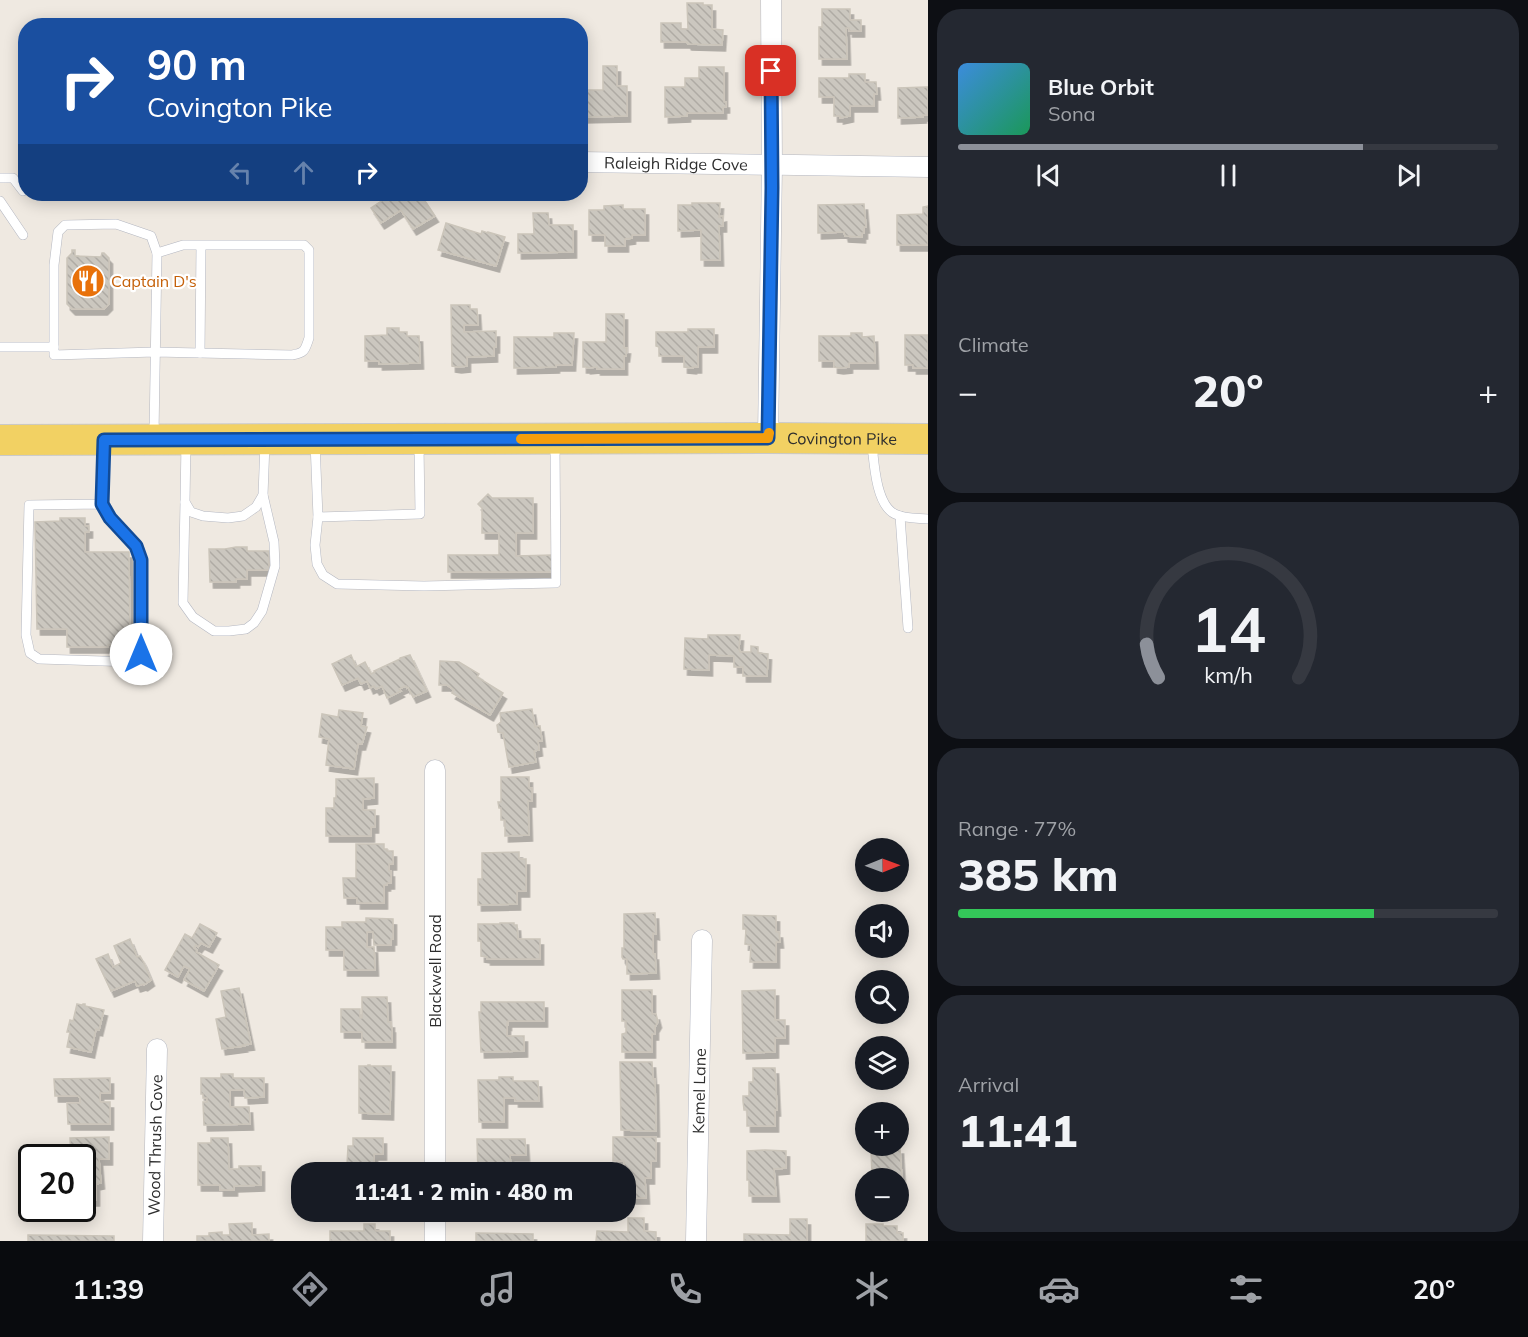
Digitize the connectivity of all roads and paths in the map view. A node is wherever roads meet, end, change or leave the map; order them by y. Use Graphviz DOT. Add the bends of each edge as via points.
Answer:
graph roads {
  1 [pos="771,0"];
  2 [pos="588,162"];
  3 [pos="772,165"];
  4 [pos="928,167"];
  5 [pos="0,178"];
  6 [pos="18,184"];
  7 [pos="0,201"];
  8 [pos="23,235"];
  9 [pos="201,245"];
  10 [pos="157,253"];
  11 [pos="0,347"];
  12 [pos="54,347"];
  13 [pos="155,352"];
  14 [pos="200,353"];
  15 [pos="555,438"];
  16 [pos="768,438"];
  17 [pos="265,439"];
  18 [pos="315,439"];
  19 [pos="419,439"];
  20 [pos="871,439"];
  21 [pos="928,439"];
  22 [pos="0,440"];
  23 [pos="104,440"];
  24 [pos="154,440"];
  25 [pos="186,440"];
  26 [pos="263,495"];
  27 [pos="186,502"];
  28 [pos="102,504"];
  29 [pos="900,516"];
  30 [pos="318,517"];
  31 [pos="928,519"];
  32 [pos="908,628"];
  33 [pos="435,770"];
  34 [pos="702,940"];
  35 [pos="157,1049"];
  36 [pos="435,1162"];
  37 [pos="435,1222"];
  38 [pos="153,1241"];
  39 [pos="435,1241"];
  40 [pos="696,1241"];
  1 -- 3 [label="street"];
  2 -- 3 [label="street, Raleigh Ridge Cove"];
  3 -- 4 [label="street, Raleigh Ridge Cove"];
  3 -- 16 [label="street"];
  5 -- 6 [label="lane" via="13,178"];
  7 -- 8 [label="lane"];
  9 -- 10 [label="lane" via="183,245"];
  9 -- 14 [label="lane"];
  9 -- 14 [label="lane" via="304,245 309,250 309,338 306,349 292,355"];
  10 -- 12 [label="lane" via="151,236 116,224 65,225 58,232 54,266"];
  10 -- 13 [label="lane"];
  11 -- 12 [label="lane"];
  12 -- 13 [label="lane" via="54,355"];
  13 -- 14 [label="lane"];
  13 -- 24 [label="lane"];
  15 -- 16 [label="main road, Covington Pike"];
  15 -- 19 [label="main road, Covington Pike"];
  15 -- 30 [label="lane" via="556,583 338,584 323,575 316,564"];
  16 -- 20 [label="main road, Covington Pike"];
  17 -- 18 [label="main road, Covington Pike"];
  17 -- 25 [label="main road, Covington Pike"];
  17 -- 26 [label="lane"];
  18 -- 19 [label="main road, Covington Pike"];
  18 -- 30 [label="lane"];
  19 -- 30 [label="lane" via="420,514"];
  20 -- 21 [label="main road, Covington Pike"];
  20 -- 29 [label="lane" via="884,505"];
  22 -- 23 [label="main road, Covington Pike"];
  23 -- 24 [label="main road, Covington Pike"];
  23 -- 28 [label="lane"];
  24 -- 25 [label="main road, Covington Pike"];
  25 -- 27 [label="lane"];
  26 -- 27 [label="lane" via="256,507 243,516 228,518 191,512"];
  26 -- 27 [label="lane" via="274,542 275,566 262,611 254,623 246,629 230,631 214,631 193,617 183,603"];
  28 -- 28 [label="lane" via="136,546 141,560 141,654 134,662 39,659 30,653 26,635 29,505"];
  29 -- 31 [label="lane"];
  29 -- 32 [label="lane"];
  33 -- 36 [label="street, Blackwell Road"];
  34 -- 40 [label="street, Kemel Lane"];
  35 -- 38 [label="street, Wood Thrush Cove"];
  37 -- 39 [label="street"];
}
